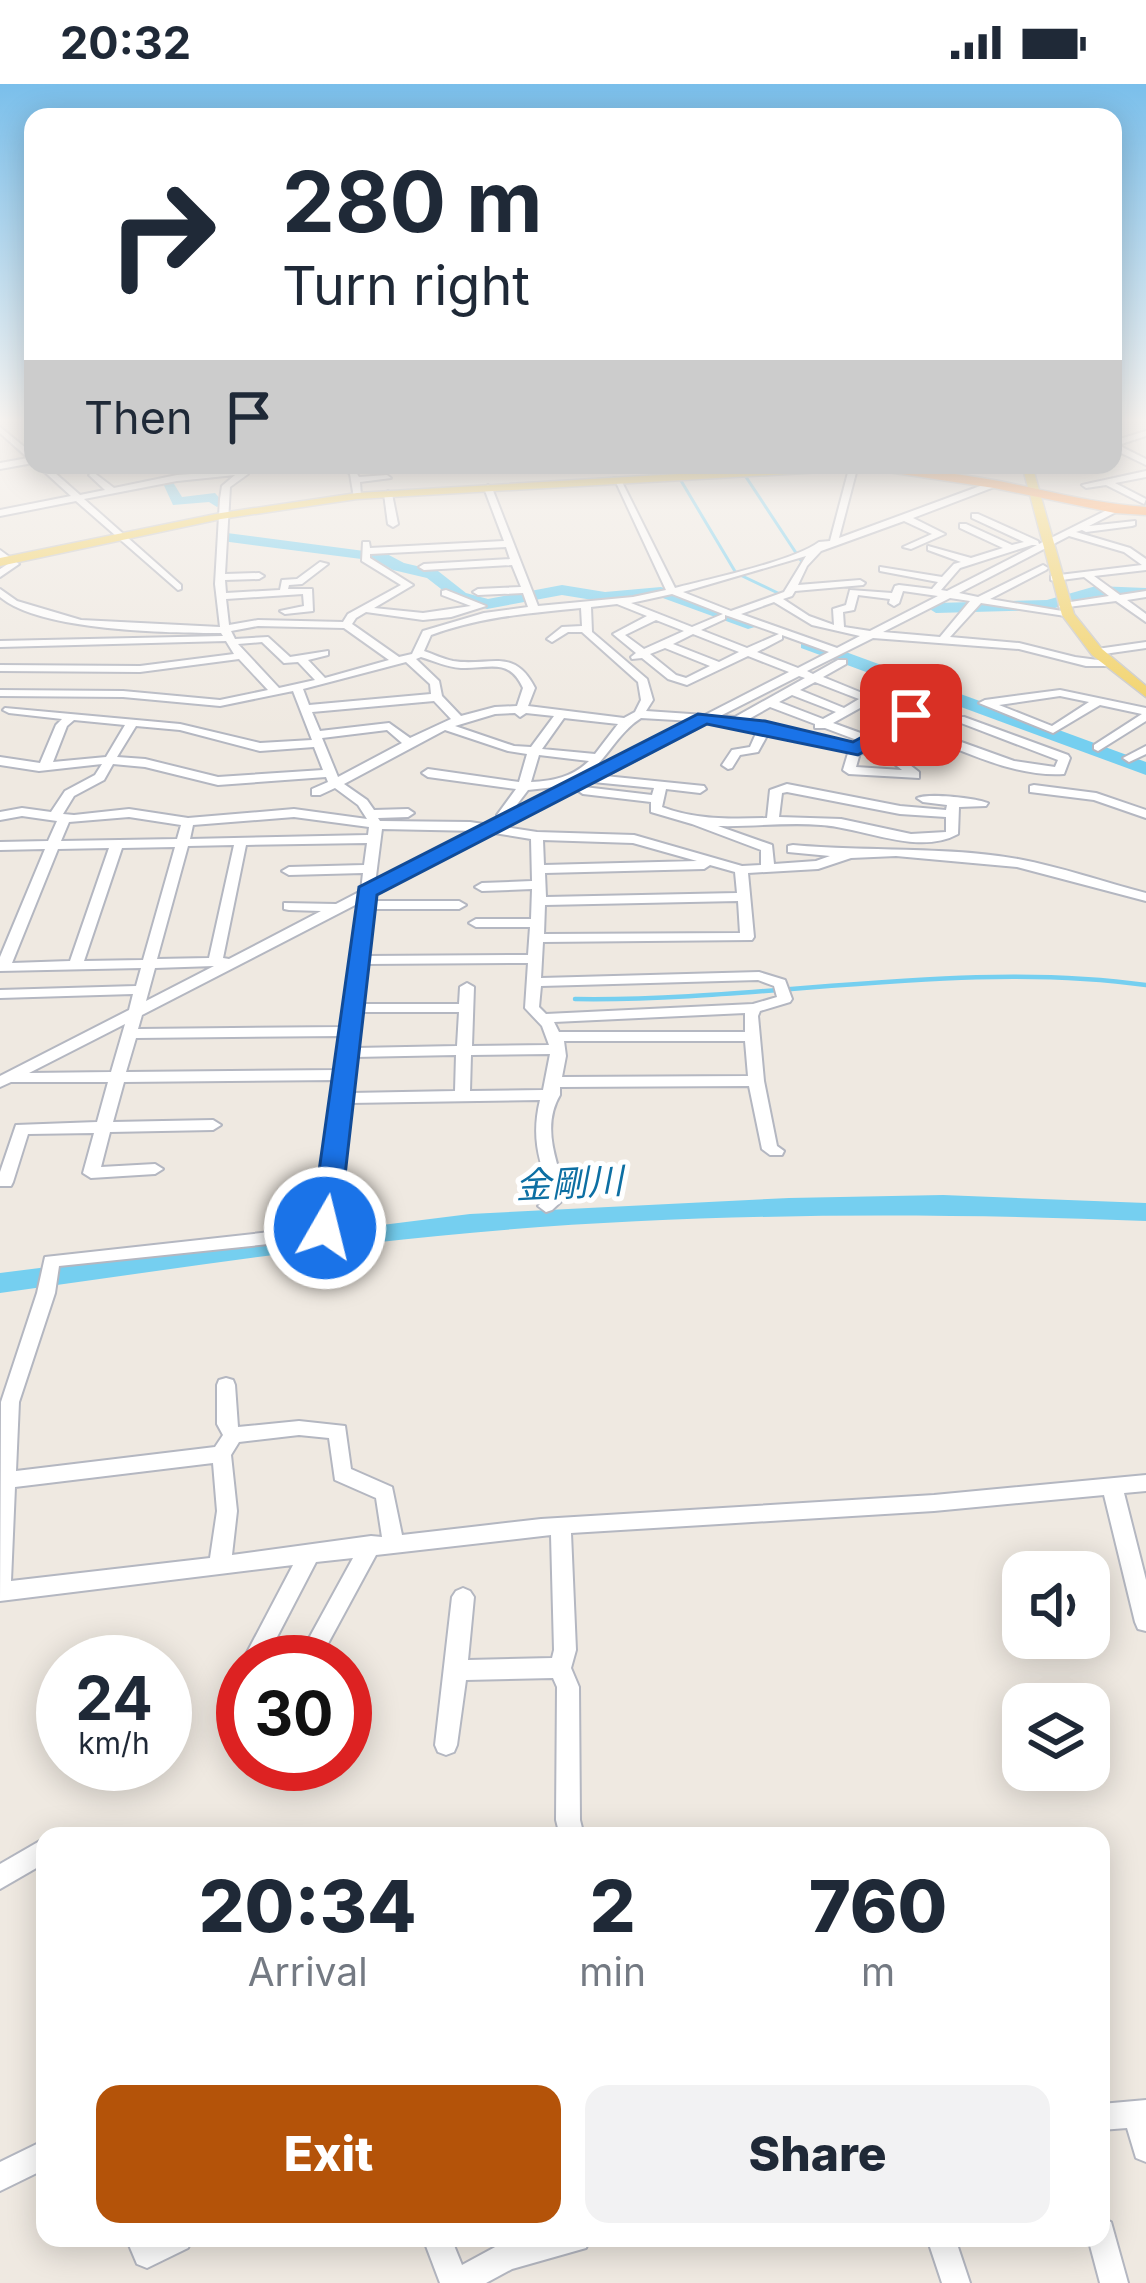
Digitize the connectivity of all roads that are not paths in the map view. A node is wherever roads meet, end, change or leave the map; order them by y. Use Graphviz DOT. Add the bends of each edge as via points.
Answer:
graph roads {
  1 [pos="109,526"];
  2 [pos="173,526"];
  3 [pos="221,526"];
  4 [pos="501,526"];
  5 [pos="640,526"];
  6 [pos="833,526"];
  7 [pos="876,526"];
  8 [pos="921,526"];
  9 [pos="963,526"];
  10 [pos="998,526"];
  11 [pos="1037,526"];
  12 [pos="1088,526"];
  13 [pos="1088,526"];
  14 [pos="1071,531"];
  15 [pos="121,536"];
  16 [pos="828,542"];
  17 [pos="1040,543"];
  18 [pos="507,544"];
  19 [pos="908,547"];
  20 [pos="932,548"];
  21 [pos="1010,548"];
  22 [pos="3,558"];
  23 [pos="970,562"];
  24 [pos="323,564"];
  25 [pos="424,567"];
  26 [pos="515,568"];
  27 [pos="1144,568"];
  28 [pos="1049,573"];
  29 [pos="1084,573"];
  30 [pos="0,574"];
  31 [pos="476,575"];
  32 [pos="259,576"];
  33 [pos="223,577"];
  34 [pos="944,580"];
  35 [pos="878,584"];
  36 [pos="178,587"];
  37 [pos="859,587"];
  38 [pos="794,588"];
  39 [pos="672,591"];
  40 [pos="0,592"];
  41 [pos="478,592"];
  42 [pos="897,592"];
  43 [pos="284,593"];
  44 [pos="446,593"];
  45 [pos="939,594"];
  46 [pos="1146,595"];
  47 [pos="223,596"];
  48 [pos="1118,598"];
  49 [pos="614,600"];
  50 [pos="774,600"];
  51 [pos="528,601"];
  52 [pos="981,601"];
  53 [pos="586,603"];
  54 [pos="482,606"];
  55 [pos="364,609"];
  56 [pos="285,610"];
  57 [pos="1066,610"];
  58 [pos="726,615"];
  59 [pos="655,616"];
  60 [pos="418,619"];
  61 [pos="1146,619"];
  62 [pos="787,622"];
  63 [pos="894,622"];
  64 [pos="922,623"];
  65 [pos="285,625"];
  66 [pos="346,626"];
  67 [pos="750,628"];
  68 [pos="839,628"];
  69 [pos="585,629"];
  70 [pos="693,631"];
  71 [pos="874,632"];
  72 [pos="776,633"];
  73 [pos="913,635"];
  74 [pos="228,636"];
  75 [pos="424,637"];
  76 [pos="945,638"];
  77 [pos="552,639"];
  78 [pos="719,641"];
  79 [pos="124,642"];
  80 [pos="0,644"];
  81 [pos="665,644"];
  82 [pos="1146,645"];
  83 [pos="748,652"];
  84 [pos="1097,652"];
  85 [pos="324,653"];
  86 [pos="644,653"];
  87 [pos="836,655"];
  88 [pos="242,656"];
  89 [pos="300,658"];
  90 [pos="408,658"];
  91 [pos="624,663"];
  92 [pos="344,664"];
  93 [pos="1109,664"];
  94 [pos="719,666"];
  95 [pos="0,668"];
  96 [pos="120,668"];
  97 [pos="94,671"];
  98 [pos="796,671"];
  99 [pos="356,674"];
  100 [pos="812,678"];
  101 [pos="323,682"];
  102 [pos="897,683"];
  103 [pos="235,688"];
  104 [pos="297,688"];
  105 [pos="790,690"];
  106 [pos="0,692"];
  107 [pos="277,692"];
  108 [pos="21,693"];
  109 [pos="79,693"];
  110 [pos="1146,693"];
  111 [pos="437,697"];
  112 [pos="245,699"];
  113 [pos="867,699"];
  114 [pos="940,699"];
  115 [pos="406,700"];
  116 [pos="181,701"];
  117 [pos="768,702"];
  118 [pos="1097,702"];
  119 [pos="307,709"];
  120 [pos="9,710"];
  121 [pos="974,710"];
  122 [pos="845,712"];
  123 [pos="521,713"];
  124 [pos="1146,713"];
  125 [pos="561,714"];
  126 [pos="639,714"];
  127 [pos="911,715"];
  128 [pos="70,718"];
  129 [pos="704,718"];
  130 [pos="960,719"];
  131 [pos="736,721"];
  132 [pos="0,722"];
  133 [pos="626,722"];
  134 [pos="131,724"];
  135 [pos="452,724"];
  136 [pos="163,726"];
  137 [pos="389,726"];
  138 [pos="818,726"];
  139 [pos="765,727"];
  140 [pos="937,732"];
  141 [pos="318,739"];
  142 [pos="159,744"];
  143 [pos="862,744"];
  144 [pos="412,745"];
  145 [pos="1098,747"];
  146 [pos="1146,750"];
  147 [pos="534,751"];
  148 [pos="887,752"];
  149 [pos="201,758"];
  150 [pos="598,758"];
  151 [pos="1129,758"];
  152 [pos="110,760"];
  153 [pos="0,761"];
  154 [pos="146,763"];
  155 [pos="728,765"];
  156 [pos="45,766"];
  157 [pos="188,771"];
  158 [pos="783,772"];
  159 [pos="428,773"];
  160 [pos="332,778"];
  161 [pos="586,784"];
  162 [pos="524,786"];
  163 [pos="700,789"];
  164 [pos="781,789"];
  165 [pos="1034,789"];
  166 [pos="316,792"];
  167 [pos="659,792"];
  168 [pos="923,798"];
  169 [pos="982,803"];
  170 [pos="955,809"];
  171 [pos="408,813"];
  172 [pos="1146,814"];
  173 [pos="4,816"];
  174 [pos="59,819"];
  175 [pos="773,819"];
  176 [pos="188,822"];
  177 [pos="697,822"];
  178 [pos="373,826"];
  179 [pos="492,828"];
  180 [pos="0,832"];
  181 [pos="537,836"];
  182 [pos="241,841"];
  183 [pos="182,843"];
  184 [pos="118,844"];
  185 [pos="54,845"];
  186 [pos="0,846"];
  187 [pos="793,849"];
  188 [pos="849,854"];
  189 [pos="711,864"];
  190 [pos="767,865"];
  191 [pos="369,869"];
  192 [pos="741,870"];
  193 [pos="289,871"];
  194 [pos="539,885"];
  195 [pos="482,887"];
  196 [pos="744,897"];
  197 [pos="1146,897"];
  198 [pos="367,898"];
  199 [pos="459,905"];
  200 [pos="289,906"];
  201 [pos="335,908"];
  202 [pos="476,923"];
  203 [pos="536,931"];
  204 [pos="533,958"];
  205 [pos="361,960"];
  206 [pos="224,962"];
  207 [pos="147,964"];
  208 [pos="75,965"];
  209 [pos="2,967"];
  210 [pos="533,982"];
  211 [pos="467,987"];
  212 [pos="139,990"];
  213 [pos="0,994"];
  214 [pos="754,1007"];
  215 [pos="352,1008"];
  216 [pos="466,1008"];
  217 [pos="135,1012"];
  218 [pos="544,1018"];
  219 [pos="348,1031"];
  220 [pos="130,1034"];
  221 [pos="752,1037"];
  222 [pos="557,1042"];
  223 [pos="465,1049"];
  224 [pos="346,1053"];
  225 [pos="342,1075"];
  226 [pos="4,1080"];
  227 [pos="116,1081"];
  228 [pos="756,1081"];
  229 [pos="555,1088"];
  230 [pos="462,1097"];
  231 [pos="343,1098"];
  232 [pos="213,1125"];
  233 [pos="103,1126"];
  234 [pos="776,1151"];
  235 [pos="155,1169"];
  236 [pos="5,1182"];
  237 [pos="546,1206"];
  238 [pos="226,1385"];
  239 [pos="232,1435"];
  240 [pos="221,1454"];
  241 [pos="2,1474"];
  242 [pos="1146,1483"];
  243 [pos="1113,1489"];
  244 [pos="561,1528"];
  245 [pos="382,1544"];
  246 [pos="309,1555"];
  247 [pos="216,1566"];
  248 [pos="1,1577"];
  249 [pos="0,1591"];
  250 [pos="463,1597"];
  251 [pos="1146,1622"];
  252 [pos="267,1635"];
  253 [pos="324,1635"];
  254 [pos="560,1668"];
  255 [pos="456,1670"];
  256 [pos="446,1744"];
  257 [pos="570,1827"];
  258 [pos="36,1855"];
  259 [pos="0,1877"];
  260 [pos="1141,2114"];
  261 [pos="1110,2116"];
  262 [pos="1146,2148"];
  263 [pos="36,2158"];
  264 [pos="0,2176"];
  265 [pos="441,2247"];
  266 [pos="542,2247"];
  267 [pos="944,2247"];
  268 [pos="1105,2247"];
  269 [pos="456,2283"];
  270 [pos="956,2283"];
  271 [pos="1114,2283"];
  1 -- 15 [label="street"];
  2 -- 15 [label="main road"];
  3 -- 33 [label="street"];
  4 -- 18 [label="street"];
  5 -- 39 [label="street"];
  6 -- 16 [label="street"];
  7 -- 16 [label="street"];
  8 -- 19 [label="street" via="940,534"];
  9 -- 21 [label="street"];
  10 -- 17 [label="street"];
  11 -- 17 [label="main road"];
  12 -- 14 [label="street"];
  13 -- 14 [label="street"];
  14 -- 17 [label="street"];
  14 -- 27 [label="street" via="1126,550"];
  15 -- 22 [label="main road"];
  15 -- 36 [label="street"];
  16 -- 38 [label="street" via="803,565"];
  16 -- 39 [label="street"];
  17 -- 21 [label="street"];
  17 -- 28 [label="main road"];
  17 -- 45 [label="street"];
  18 -- 26 [label="street"];
  18 -- 55 [label="street" via="365,551 378,573 408,585"];
  20 -- 23 [label="street"];
  21 -- 23 [label="street"];
  22 -- 30 [label="street" via="14,564"];
  23 -- 34 [label="street"];
  24 -- 43 [label="street" via="285,582"];
  25 -- 26 [label="street"];
  26 -- 31 [label="street"];
  26 -- 51 [label="street"];
  27 -- 29 [label="street"];
  28 -- 29 [label="street"];
  28 -- 52 [label="street"];
  28 -- 57 [label="main road"];
  29 -- 48 [label="street"];
  32 -- 33 [label="street"];
  33 -- 47 [label="street"];
  34 -- 35 [label="street" via="887,564"];
  34 -- 45 [label="street"];
  35 -- 37 [label="street"];
  35 -- 42 [label="street"];
  37 -- 38 [label="street"];
  37 -- 42 [label="street"];
  37 -- 68 [label="street" via="850,608 838,609"];
  38 -- 50 [label="street"];
  39 -- 49 [label="street"];
  39 -- 58 [label="street"];
  40 -- 74 [label="street" via="63,621"];
  41 -- 51 [label="street"];
  42 -- 45 [label="street"];
  42 -- 63 [label="street"];
  43 -- 47 [label="street"];
  43 -- 56 [label="street"];
  43 -- 56 [label="street" via="308,592 309,609"];
  44 -- 54 [label="street"];
  45 -- 52 [label="street"];
  45 -- 63 [label="street"];
  46 -- 48 [label="street"];
  47 -- 74 [label="street"];
  48 -- 57 [label="street"];
  48 -- 61 [label="street"];
  49 -- 53 [label="street"];
  49 -- 59 [label="street"];
  50 -- 58 [label="street"];
  50 -- 68 [label="street"];
  51 -- 53 [label="street"];
  51 -- 54 [label="street"];
  51 -- 75 [label="street"];
  52 -- 57 [label="street" via="1037,614"];
  52 -- 76 [label="street"];
  53 -- 69 [label="street"];
  54 -- 60 [label="street"];
  55 -- 60 [label="street"];
  55 -- 66 [label="street"];
  56 -- 65 [label="street"];
  57 -- 84 [label="main road"];
  58 -- 70 [label="street"];
  58 -- 72 [label="street"];
  59 -- 70 [label="street"];
  59 -- 86 [label="street" via="619,632"];
  60 -- 75 [label="street"];
  62 -- 72 [label="street"];
  63 -- 71 [label="street"];
  64 -- 73 [label="street"];
  65 -- 66 [label="street"];
  65 -- 74 [label="street" via="253,623"];
  66 -- 90 [label="street"];
  67 -- 78 [label="street"];
  68 -- 71 [label="street"];
  69 -- 77 [label="street"];
  69 -- 91 [label="street"];
  70 -- 78 [label="street"];
  70 -- 81 [label="street"];
  71 -- 73 [label="street"];
  71 -- 87 [label="street"];
  72 -- 83 [label="street"];
  72 -- 87 [label="street"];
  73 -- 76 [label="street"];
  74 -- 79 [label="street"];
  74 -- 88 [label="street"];
  74 -- 89 [label="street" via="260,638 288,661"];
  75 -- 90 [label="street"];
  76 -- 93 [label="street" via="1031,643 1085,664"];
  78 -- 83 [label="street"];
  79 -- 80 [label="street"];
  79 -- 96 [label="street"];
  81 -- 86 [label="street"];
  81 -- 94 [label="street"];
  82 -- 84 [label="street"];
  83 -- 94 [label="street"];
  83 -- 98 [label="street"];
  84 -- 93 [label="main road"];
  85 -- 89 [label="street"];
  86 -- 91 [label="street"];
  86 -- 94 [label="street" via="687,682"];
  87 -- 98 [label="street"];
  87 -- 100 [label="street"];
  88 -- 96 [label="street"];
  88 -- 107 [label="street"];
  89 -- 101 [label="street"];
  90 -- 99 [label="street"];
  90 -- 111 [label="street" via="436,683"];
  90 -- 123 [label="street" via="511,665 527,681"];
  91 -- 126 [label="street" via="643,681"];
  92 -- 99 [label="street"];
  93 -- 110 [label="main road"];
  95 -- 97 [label="street"];
  96 -- 97 [label="street"];
  97 -- 109 [label="street"];
  98 -- 100 [label="street"];
  98 -- 129 [label="street"];
  99 -- 101 [label="street"];
  100 -- 105 [label="street"];
  100 -- 113 [label="street"];
  101 -- 104 [label="street"];
  102 -- 113 [label="street"];
  103 -- 112 [label="street"];
  104 -- 107 [label="street"];
  104 -- 119 [label="street"];
  105 -- 117 [label="street"];
  105 -- 122 [label="street"];
  106 -- 108 [label="street"];
  107 -- 112 [label="street"];
  108 -- 109 [label="street"];
  108 -- 120 [label="street"];
  109 -- 116 [label="street"];
  111 -- 115 [label="street"];
  111 -- 135 [label="street"];
  112 -- 116 [label="street"];
  113 -- 122 [label="street"];
  113 -- 127 [label="street"];
  114 -- 127 [label="street"];
  115 -- 119 [label="street"];
  115 -- 137 [label="street" via="410,713"];
  116 -- 136 [label="street"];
  117 -- 131 [label="street"];
  117 -- 138 [label="street"];
  118 -- 118 [label="street" via="1060,693 985,703 1053,730"];
  118 -- 124 [label="street"];
  119 -- 141 [label="street"];
  120 -- 128 [label="street"];
  120 -- 132 [label="street"];
  121 -- 130 [label="street"];
  122 -- 138 [label="street"];
  123 -- 125 [label="street"];
  123 -- 135 [label="street" via="487,709"];
  124 -- 145 [label="street"];
  125 -- 133 [label="street"];
  125 -- 147 [label="street"];
  126 -- 129 [label="street"];
  126 -- 133 [label="street"];
  127 -- 140 [label="street"];
  127 -- 143 [label="street"];
  128 -- 134 [label="street"];
  128 -- 156 [label="street"];
  129 -- 131 [label="street"];
  129 -- 161 [label="street"];
  130 -- 140 [label="street"];
  130 -- 140 [label="street" via="1064,758 1060,771 993,758"];
  131 -- 139 [label="street"];
  133 -- 150 [label="street"];
  134 -- 136 [label="street"];
  134 -- 152 [label="street"];
  135 -- 144 [label="street"];
  135 -- 147 [label="street"];
  136 -- 141 [label="street" via="260,747"];
  137 -- 141 [label="street"];
  137 -- 144 [label="street"];
  138 -- 143 [label="street"];
  139 -- 143 [label="street" via="792,741"];
  139 -- 155 [label="street" via="754,750 736,752"];
  140 -- 148 [label="street"];
  141 -- 160 [label="street"];
  142 -- 154 [label="street"];
  143 -- 148 [label="street"];
  143 -- 148 [label="street" via="849,770 915,776"];
  144 -- 160 [label="street"];
  146 -- 151 [label="street"];
  147 -- 150 [label="street"];
  147 -- 162 [label="street"];
  149 -- 157 [label="street"];
  150 -- 162 [label="street" via="554,786"];
  152 -- 154 [label="street"];
  152 -- 156 [label="street"];
  152 -- 174 [label="street" via="94,783 69,794"];
  153 -- 156 [label="street"];
  154 -- 157 [label="street"];
  157 -- 160 [label="street" via="218,781"];
  158 -- 164 [label="street"];
  159 -- 162 [label="street"];
  160 -- 166 [label="street"];
  160 -- 178 [label="street"];
  161 -- 167 [label="street"];
  161 -- 179 [label="street"];
  162 -- 179 [label="street"];
  163 -- 167 [label="street"];
  164 -- 170 [label="street"];
  164 -- 175 [label="street"];
  165 -- 172 [label="street"];
  167 -- 177 [label="street" via="655,809"];
  168 -- 170 [label="street"];
  169 -- 170 [label="street"];
  170 -- 175 [label="street" via="952,834 941,838"];
  171 -- 178 [label="street"];
  173 -- 174 [label="street"];
  173 -- 180 [label="street"];
  174 -- 176 [label="street" via="130,813"];
  174 -- 185 [label="street"];
  175 -- 177 [label="street"];
  176 -- 178 [label="street" via="294,813"];
  176 -- 183 [label="street"];
  177 -- 190 [label="street" via="766,848"];
  178 -- 179 [label="street"];
  178 -- 182 [label="street"];
  178 -- 191 [label="street"];
  179 -- 181 [label="street"];
  179 -- 198 [label="street"];
  181 -- 189 [label="street" via="634,839"];
  181 -- 194 [label="street"];
  182 -- 183 [label="street"];
  182 -- 206 [label="street"];
  183 -- 184 [label="street"];
  183 -- 207 [label="street"];
  184 -- 185 [label="street"];
  184 -- 208 [label="street"];
  185 -- 186 [label="street"];
  185 -- 209 [label="street"];
  187 -- 188 [label="street"];
  188 -- 190 [label="street" via="818,865"];
  188 -- 197 [label="street" via="1017,863"];
  189 -- 192 [label="street"];
  189 -- 194 [label="street"];
  190 -- 192 [label="street"];
  191 -- 193 [label="street"];
  191 -- 198 [label="street"];
  192 -- 196 [label="street"];
  194 -- 195 [label="street"];
  194 -- 196 [label="street"];
  194 -- 203 [label="street"];
  196 -- 203 [label="street" via="747,937"];
  198 -- 199 [label="street"];
  198 -- 201 [label="street"];
  198 -- 205 [label="street"];
  200 -- 201 [label="street"];
  201 -- 206 [label="street"];
  202 -- 203 [label="street"];
  203 -- 204 [label="street"];
  204 -- 205 [label="street"];
  204 -- 210 [label="street"];
  205 -- 215 [label="street"];
  206 -- 207 [label="street"];
  206 -- 217 [label="street"];
  207 -- 208 [label="street"];
  207 -- 212 [label="street"];
  208 -- 209 [label="street"];
  210 -- 214 [label="street" via="759,976 780,983 785,999"];
  210 -- 218 [label="street" via="532,1008"];
  211 -- 216 [label="street"];
  212 -- 213 [label="street"];
  212 -- 217 [label="street"];
  214 -- 218 [label="street"];
  214 -- 221 [label="street"];
  215 -- 216 [label="street"];
  215 -- 219 [label="street"];
  216 -- 223 [label="street"];
  217 -- 220 [label="street"];
  217 -- 226 [label="street"];
  218 -- 222 [label="street"];
  219 -- 220 [label="street"];
  219 -- 224 [label="street"];
  220 -- 227 [label="street"];
  221 -- 222 [label="street"];
  221 -- 228 [label="street"];
  222 -- 223 [label="street"];
  222 -- 229 [label="street"];
  223 -- 224 [label="street"];
  223 -- 230 [label="street"];
  224 -- 225 [label="street"];
  225 -- 227 [label="street"];
  225 -- 231 [label="street"];
  226 -- 227 [label="street"];
  227 -- 233 [label="street"];
  228 -- 229 [label="street"];
  228 -- 234 [label="street"];
  229 -- 230 [label="street"];
  229 -- 237 [label="street" via="542,1138 559,1196"];
  230 -- 231 [label="street"];
  231 -- 241 [label="street" via="325,1228 50,1261 10,1402"];
  232 -- 233 [label="street"];
  233 -- 235 [label="street" via="91,1173"];
  233 -- 236 [label="street" via="22,1129"];
  238 -- 239 [label="street"];
  239 -- 240 [label="street"];
  239 -- 245 [label="street" via="338,1431 342,1474 385,1493"];
  240 -- 241 [label="street" via="11,1480"];
  240 -- 247 [label="street" via="226,1507"];
  241 -- 248 [label="street"];
  242 -- 243 [label="street"];
  243 -- 244 [label="street"];
  243 -- 251 [label="street"];
  244 -- 245 [label="street"];
  244 -- 254 [label="street"];
  245 -- 246 [label="street"];
  245 -- 253 [label="street"];
  246 -- 247 [label="street"];
  246 -- 252 [label="street"];
  247 -- 249 [label="street"];
  248 -- 249 [label="street"];
  250 -- 255 [label="street"];
  254 -- 255 [label="street"];
  254 -- 257 [label="street" via="568,1687"];
  255 -- 256 [label="street"];
  258 -- 259 [label="street"];
  260 -- 261 [label="street"];
  260 -- 262 [label="street"];
  263 -- 264 [label="street"];
  265 -- 269 [label="street"];
  266 -- 269 [label="street"];
  267 -- 270 [label="street"];
  268 -- 271 [label="street"];
}
